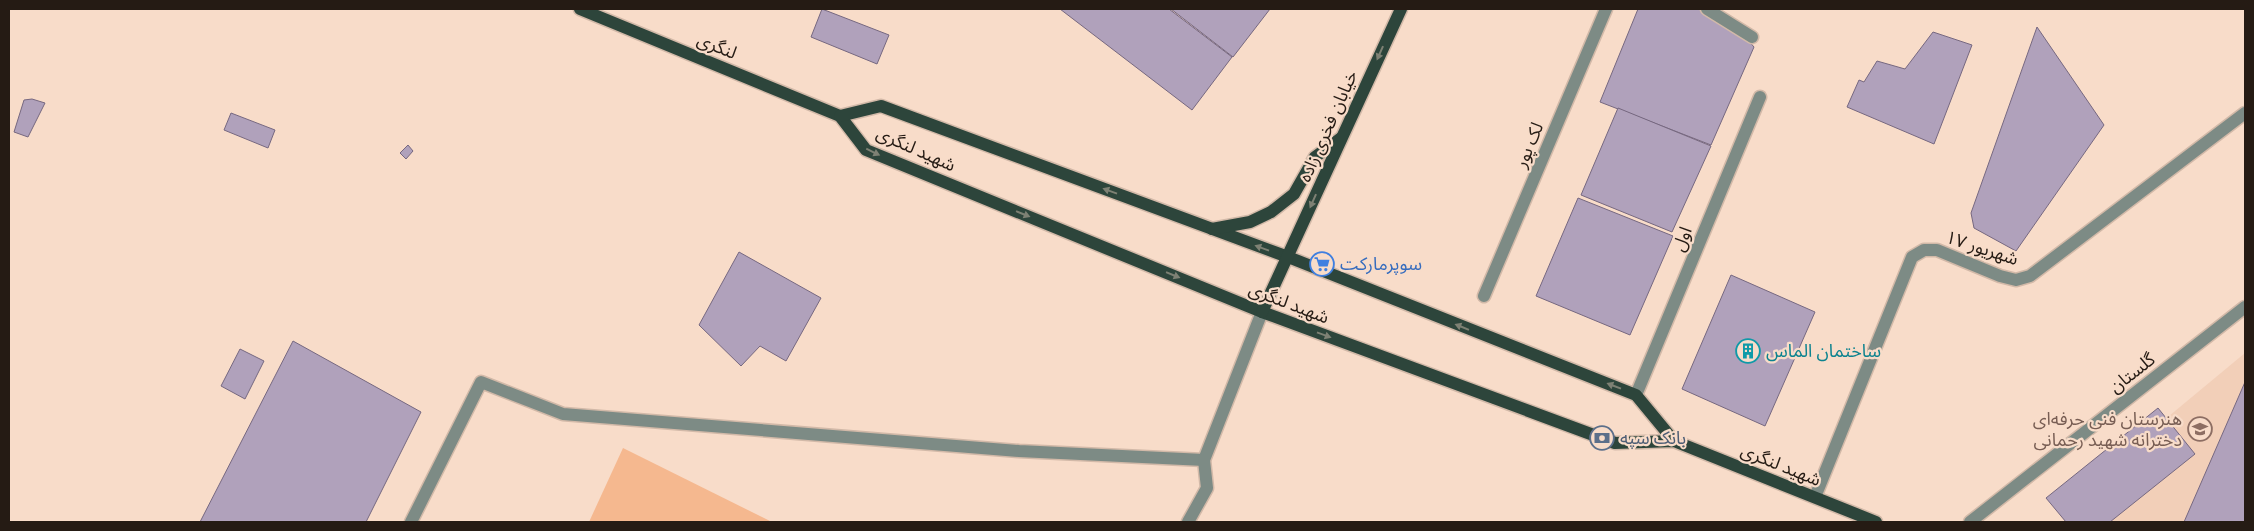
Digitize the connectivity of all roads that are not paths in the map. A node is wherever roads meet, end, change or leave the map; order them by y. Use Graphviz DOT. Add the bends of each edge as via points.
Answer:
graph roads {
  1 [pos="580,9"];
  2 [pos="1400,9"];
  3 [pos="1606,9"];
  4 [pos="1707,9"];
  5 [pos="1752,37"];
  6 [pos="1760,97"];
  7 [pos="2245,113"];
  8 [pos="840,116"];
  9 [pos="1343,137"];
  10 [pos="1212,229"];
  11 [pos="1288,258"];
  12 [pos="1484,296"];
  13 [pos="2245,307"];
  14 [pos="1262,312"];
  15 [pos="1636,395"];
  16 [pos="1674,441"];
  17 [pos="1204,460"];
  18 [pos="1815,497"];
  19 [pos="411,522"];
  20 [pos="1188,522"];
  21 [pos="1876,522"];
  22 [pos="1970,522"];
  1 -- 8 [label="main road, لنگری"];
  2 -- 9 [label="main road, خیابان فخری زاده, one-way"];
  3 -- 12 [label="street, لک پور"];
  4 -- 5 [label="street"];
  6 -- 15 [label="street, اول"];
  7 -- 18 [label="street, ۱۷ شهریور" via="2030,276 2016,280 2000,276 1937,250 1924,250 1912,257"];
  10 -- 8 [label="main road, شهید لنگری, one-way" via="881,106"];
  8 -- 14 [label="main road, شهید لنگری, one-way" via="866,150"];
  9 -- 10 [label="main road" via="1315,157 1294,194 1271,212 1250,222"];
  9 -- 11 [label="main road, خیابان فخری زاده, one-way"];
  11 -- 10 [label="main road, شهید لنگری, one-way"];
  11 -- 14 [label="main road, خیابان فخری زاده"];
  15 -- 11 [label="main road, شهید لنگری, one-way"];
  13 -- 22 [label="street, گلستان"];
  14 -- 16 [label="main road, شهید لنگری, one-way" via="1615,443"];
  14 -- 17 [label="street"];
  15 -- 16 [label="main road, شهید لنگری"];
  16 -- 18 [label="main road, شهید لنگری"];
  17 -- 19 [label="street" via="1019,451 563,414 481,382"];
  17 -- 20 [label="street" via="1206,488"];
  18 -- 21 [label="main road, شهید لنگری"];
}
